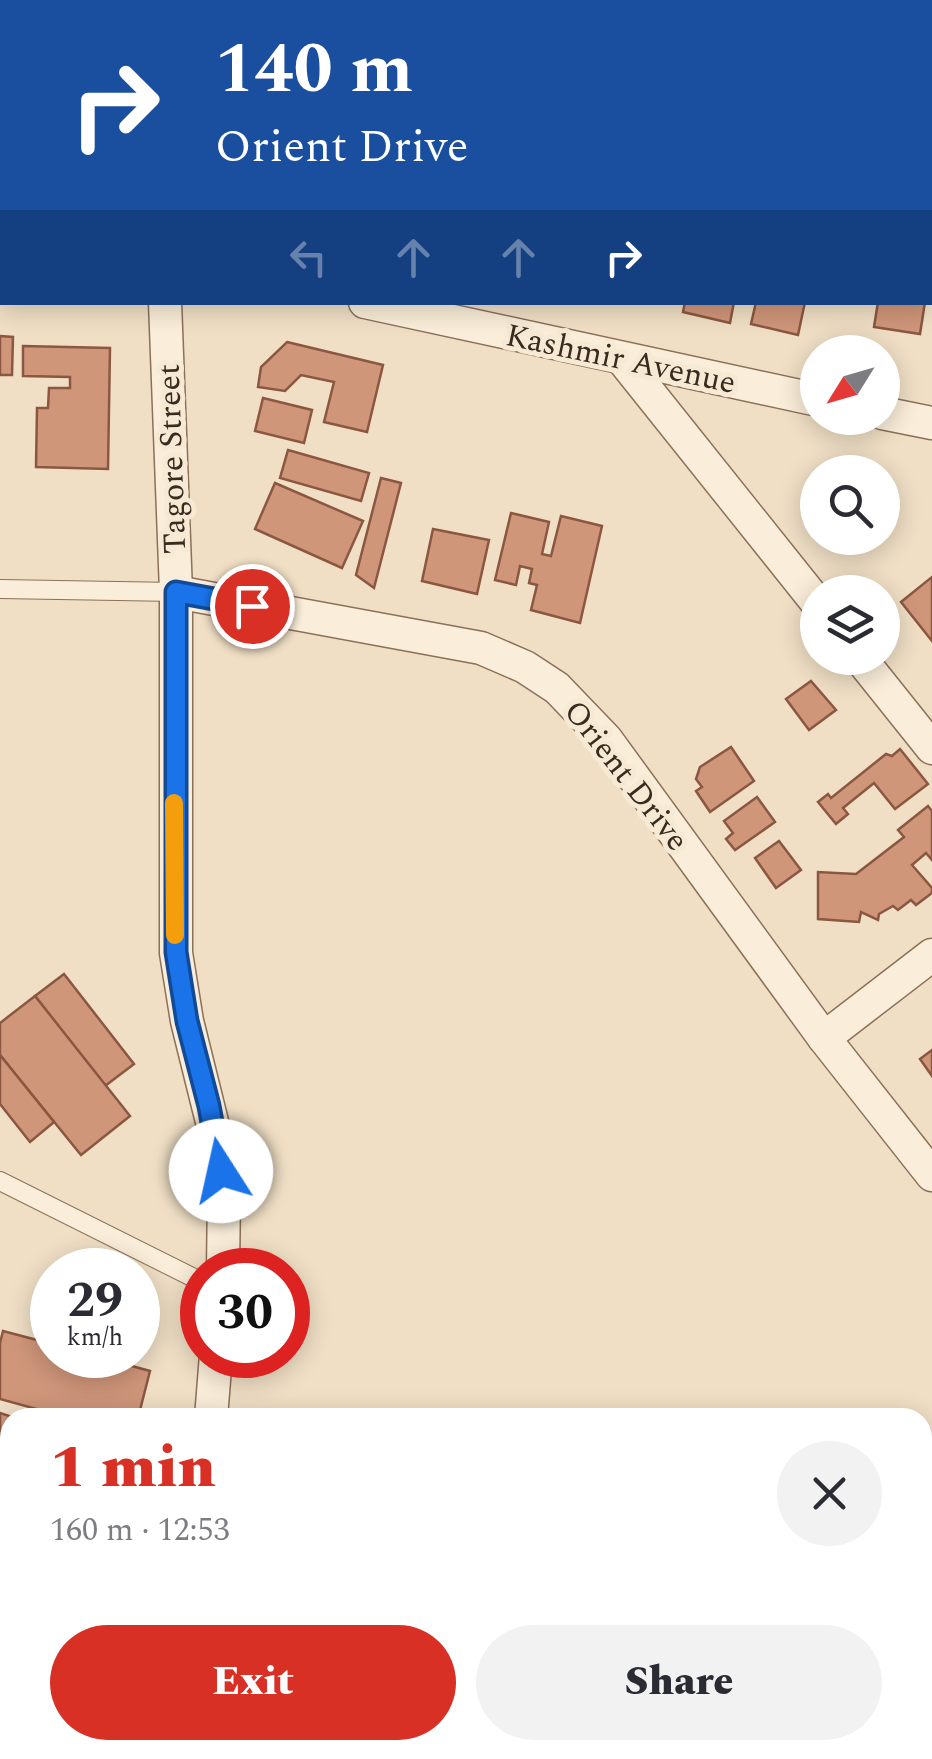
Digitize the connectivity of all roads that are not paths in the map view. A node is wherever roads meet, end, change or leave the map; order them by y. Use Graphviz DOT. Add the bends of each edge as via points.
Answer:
graph roads {
  1 [pos="165,305"];
  2 [pos="378,305"];
  3 [pos="622,360"];
  4 [pos="800,396"];
  5 [pos="900,417"];
  6 [pos="932,424"];
  7 [pos="800,582"];
  8 [pos="0,589"];
  9 [pos="176,592"];
  10 [pos="874,675"];
  11 [pos="932,748"];
  12 [pos="932,954"];
  13 [pos="824,1038"];
  14 [pos="932,1175"];
  15 [pos="0,1182"];
  16 [pos="223,1248"];
  17 [pos="180,1271"];
  18 [pos="214,1378"];
  19 [pos="212,1408"];
  1 -- 9 [label="street, Tagore Street"];
  2 -- 3 [label="street, Kashmir Avenue"];
  3 -- 4 [label="street, Kashmir Avenue"];
  3 -- 7 [label="street"];
  5 -- 6 [label="street"];
  8 -- 9 [label="lane, Orient Drive"];
  9 -- 13 [label="street, Orient Drive" via="481,648 557,688 606,739"];
  9 -- 16 [label="street, Tagore Street" via="176,952 219,1150"];
  10 -- 11 [label="street"];
  12 -- 13 [label="street"];
  13 -- 14 [label="street, Orient Drive"];
  15 -- 17 [label="lane"];
  18 -- 19 [label="street"];
}
